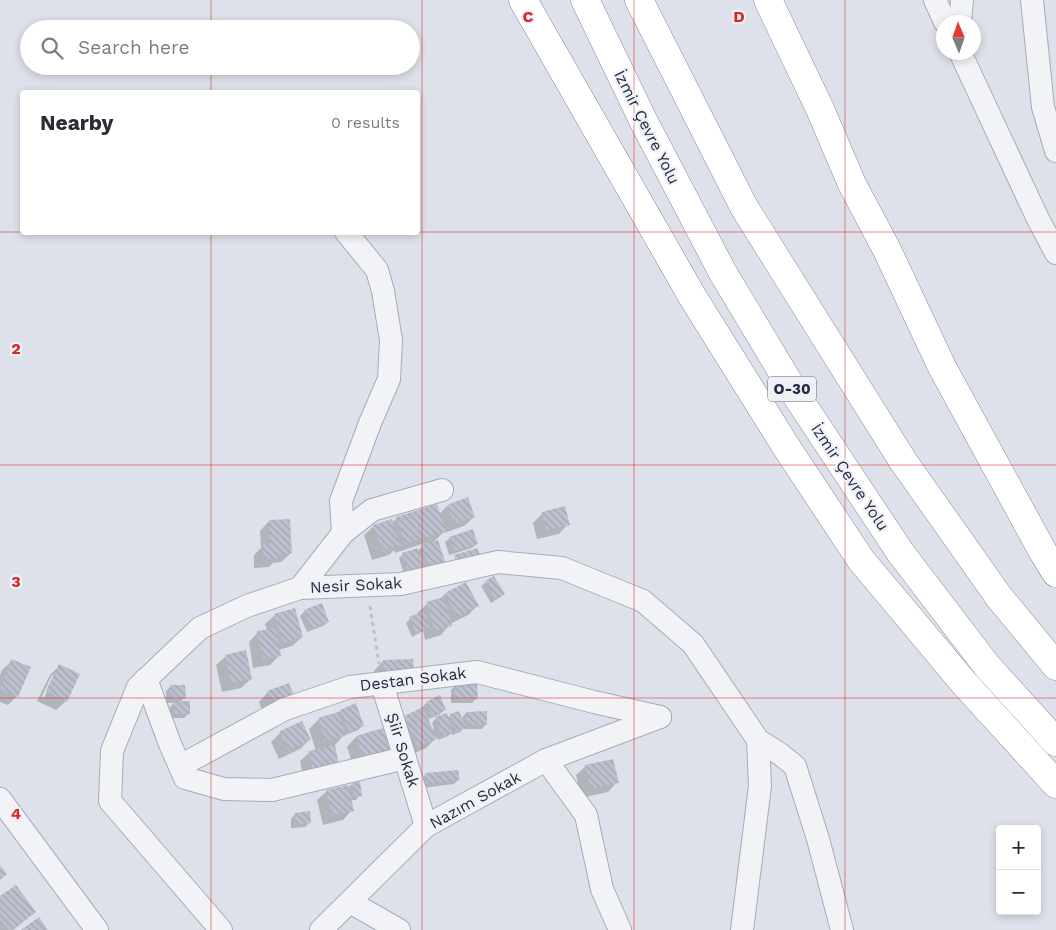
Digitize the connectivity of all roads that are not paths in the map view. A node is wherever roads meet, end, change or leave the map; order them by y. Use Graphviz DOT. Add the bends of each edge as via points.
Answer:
graph roads {
  1 [pos="523,0"];
  2 [pos="585,0"];
  3 [pos="639,0"];
  4 [pos="768,0"];
  5 [pos="935,0"];
  6 [pos="962,0"];
  7 [pos="1032,0"];
  8 [pos="942,15"];
  9 [pos="961,15"];
  10 [pos="964,60"];
  11 [pos="1056,151"];
  12 [pos="348,235"];
  13 [pos="1056,253"];
  14 [pos="442,490"];
  15 [pos="343,533"];
  16 [pos="1056,573"];
  17 [pos="300,588"];
  18 [pos="1056,666"];
  19 [pos="146,679"];
  20 [pos="382,684"];
  21 [pos="660,717"];
  22 [pos="758,740"];
  23 [pos="1056,742"];
  24 [pos="406,758"];
  25 [pos="546,760"];
  26 [pos="180,766"];
  27 [pos="1056,784"];
  28 [pos="0,799"];
  29 [pos="426,826"];
  30 [pos="350,902"];
  31 [pos="97,930"];
  32 [pos="221,930"];
  33 [pos="321,930"];
  34 [pos="399,930"];
  35 [pos="620,930"];
  36 [pos="742,930"];
  37 [pos="842,930"];
  1 -- 27 [label="highway" via="692,296 861,560 964,683"];
  2 -- 23 [label="highway, İzmir Çevre Yolu / O-30" via="723,273 798,398 906,559 987,666"];
  3 -- 18 [label="highway" via="744,207 903,461 999,597"];
  4 -- 16 [label="highway" via="852,184 942,367"];
  5 -- 8 [label="street"];
  6 -- 9 [label="street"];
  7 -- 11 [label="street" via="1043,107"];
  10 -- 13 [label="street"];
  12 -- 15 [label="street" via="377,270 391,340 389,379 342,501"];
  14 -- 15 [label="street" via="372,510"];
  15 -- 17 [label="street"];
  17 -- 19 [label="street, Nesir Sokak" via="247,606 200,628"];
  17 -- 22 [label="street, Nesir Sokak" via="401,584 498,562 562,568 642,601 693,644"];
  19 -- 26 [label="street"];
  19 -- 32 [label="street, Nesir Sokak" via="138,687 112,751 110,801"];
  20 -- 21 [label="street, Destan Sokak" via="477,672"];
  20 -- 24 [label="street, Şiir Sokak"];
  20 -- 26 [label="street, Destan Sokak" via="350,687 285,709"];
  21 -- 25 [label="street, Nazım Sokak"];
  22 -- 36 [label="street" via="760,786"];
  22 -- 37 [label="street" via="795,766"];
  24 -- 26 [label="street" via="272,790 224,789 186,778"];
  24 -- 29 [label="street, Şiir Sokak"];
  25 -- 29 [label="street, Nazım Sokak"];
  25 -- 35 [label="street" via="586,815 602,889"];
  28 -- 31 [label="street"];
  29 -- 30 [label="street, Nazım Sokak"];
  30 -- 33 [label="street, Nazım Sokak"];
  30 -- 34 [label="street"];
}
